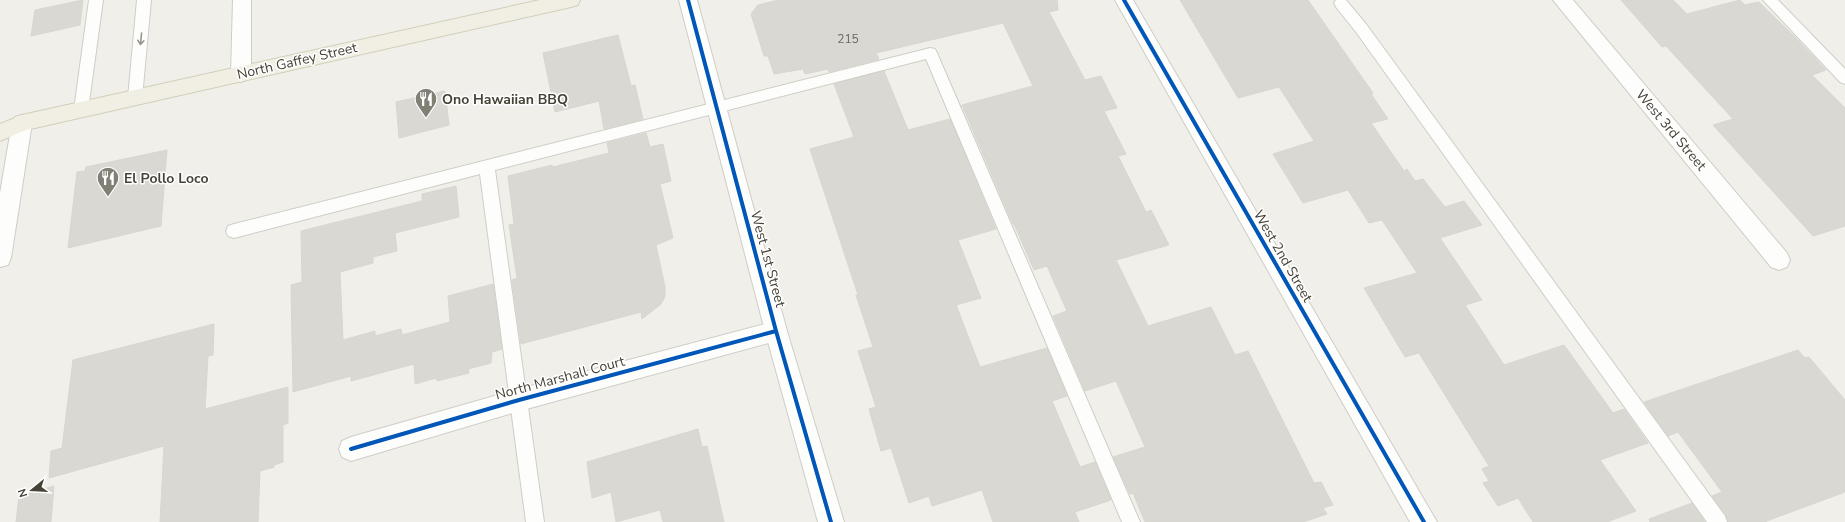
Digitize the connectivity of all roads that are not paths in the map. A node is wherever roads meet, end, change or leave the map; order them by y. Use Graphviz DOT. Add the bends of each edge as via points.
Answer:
graph roads {
  1 [pos="96,0"];
  2 [pos="144,0"];
  3 [pos="242,0"];
  4 [pos="571,0"];
  5 [pos="688,0"];
  6 [pos="1124,0"];
  7 [pos="1562,0"];
  8 [pos="1770,0"];
  9 [pos="1341,3"];
  10 [pos="241,74"];
  11 [pos="1845,78"];
  12 [pos="135,98"];
  13 [pos="716,106"];
  14 [pos="81,110"];
  15 [pos="22,123"];
  16 [pos="0,124"];
  17 [pos="0,133"];
  18 [pos="487,167"];
  19 [pos="234,230"];
  20 [pos="0,258"];
  21 [pos="1779,260"];
  22 [pos="776,331"];
  23 [pos="518,400"];
  24 [pos="351,449"];
  25 [pos="535,522"];
  26 [pos="831,522"];
  27 [pos="1131,522"];
  28 [pos="1424,522"];
  29 [pos="1718,522"];
  1 -- 14 [label="lane"];
  2 -- 12 [label="lane, one-way"];
  3 -- 10 [label="street"];
  4 -- 10 [label="main road, North Gaffey Street"];
  5 -- 13 [label="street, West 1st Street"];
  6 -- 28 [label="street, West 2nd Street"];
  7 -- 21 [label="street, West 3rd Street"];
  8 -- 11 [label="lane"];
  9 -- 29 [label="lane"];
  10 -- 12 [label="main road, North Gaffey Street"];
  12 -- 14 [label="main road, North Gaffey Street"];
  13 -- 18 [label="lane"];
  13 -- 22 [label="street, West 1st Street"];
  13 -- 27 [label="lane" via="930,53"];
  14 -- 15 [label="main road, North Gaffey Street"];
  15 -- 16 [label="main road, North Gaffey Street"];
  15 -- 17 [label="main road, North Gaffey Street"];
  15 -- 20 [label="street"];
  18 -- 19 [label="lane"];
  18 -- 23 [label="lane"];
  22 -- 23 [label="street, North Marshall Court"];
  22 -- 26 [label="street, West 1st Street"];
  23 -- 24 [label="street, North Marshall Court"];
  23 -- 25 [label="lane"];
}
